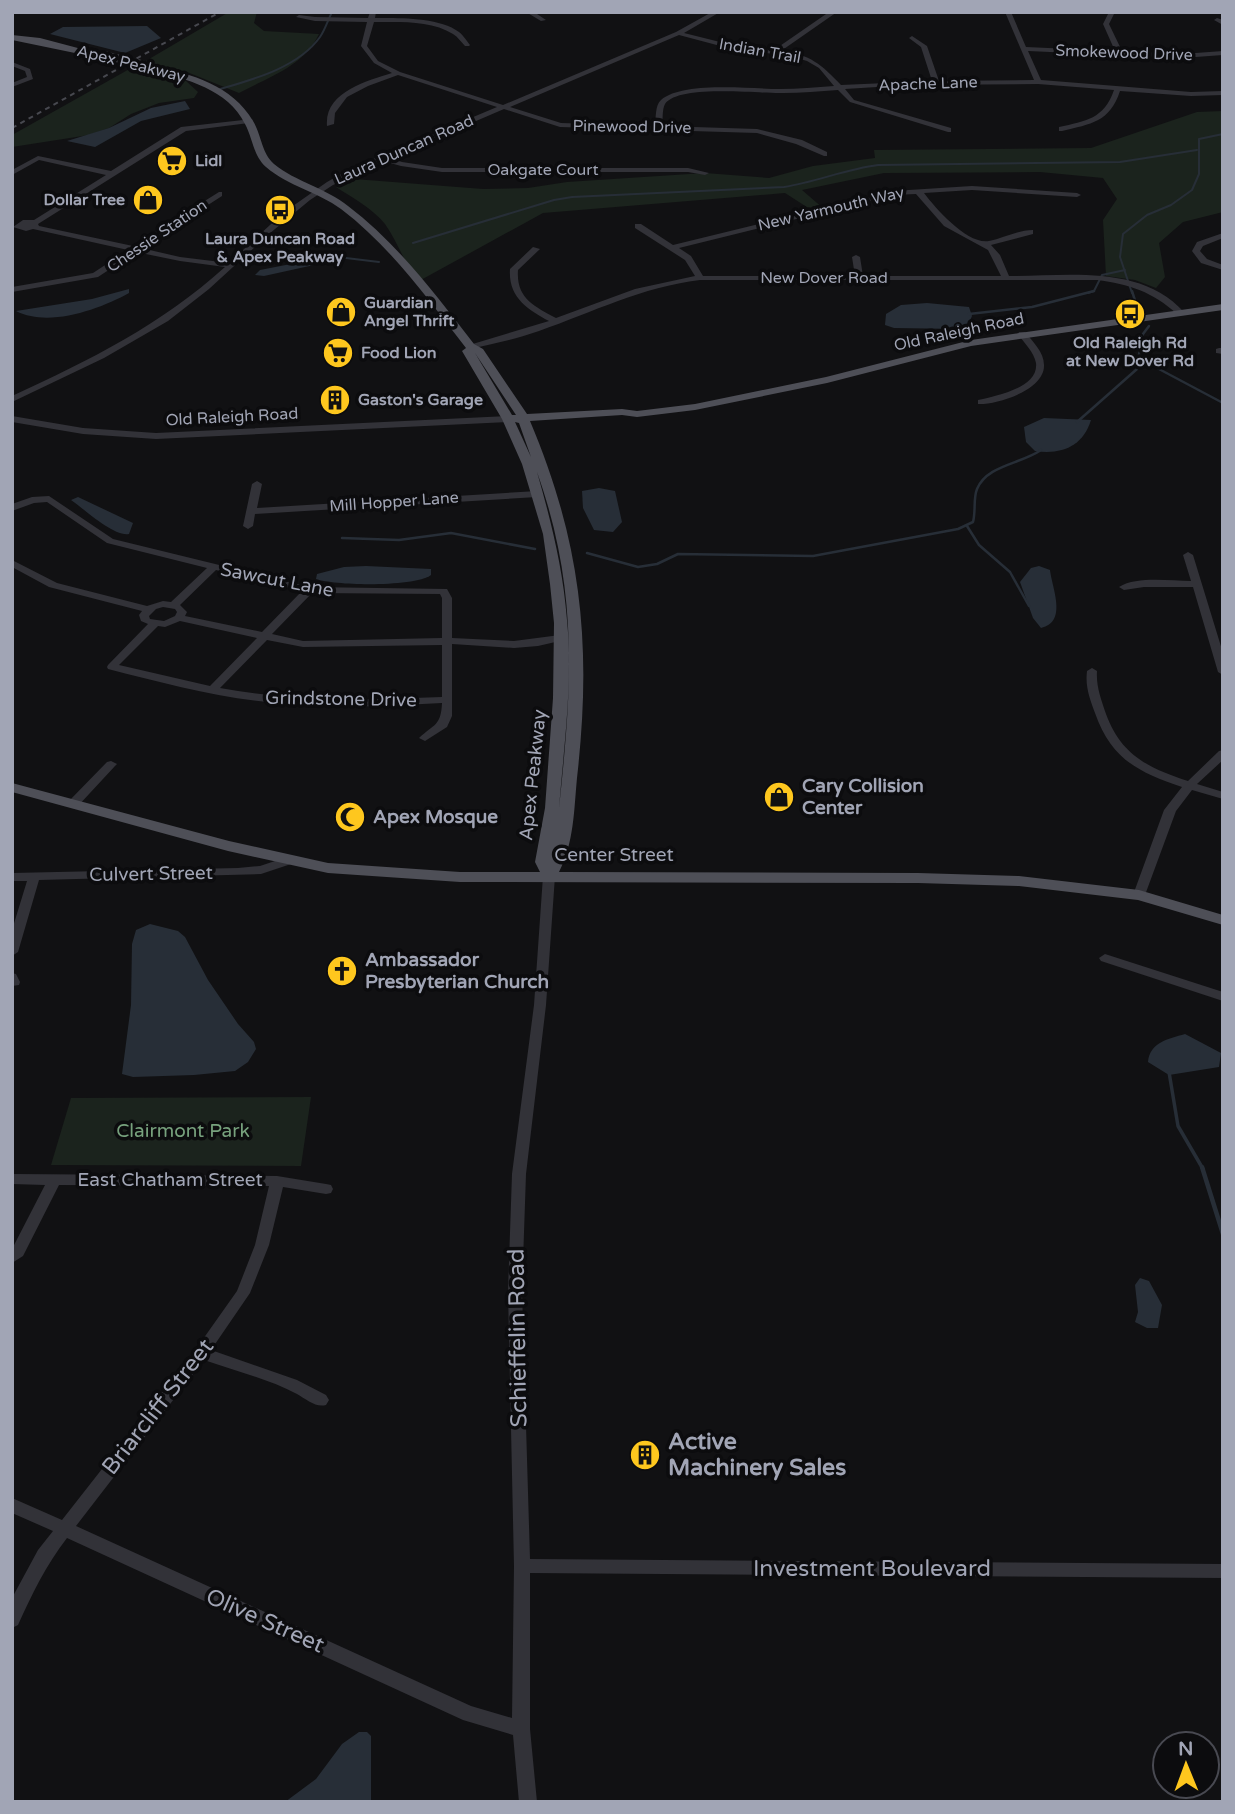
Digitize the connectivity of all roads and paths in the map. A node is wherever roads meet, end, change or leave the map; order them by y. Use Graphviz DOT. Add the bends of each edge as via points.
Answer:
graph roads {
  1 [pos="373,12"];
  2 [pos="529,12"];
  3 [pos="718,12"];
  4 [pos="834,12"];
  5 [pos="1008,12"];
  6 [pos="1112,12"];
  7 [pos="299,17"];
  8 [pos="542,20"];
  9 [pos="369,21"];
  10 [pos="678,33"];
  11 [pos="12,37"];
  12 [pos="912,38"];
  13 [pos="467,45"];
  14 [pos="1025,49"];
  15 [pos="775,52"];
  16 [pos="1119,53"];
  17 [pos="1223,53"];
  18 [pos="12,64"];
  19 [pos="398,73"];
  20 [pos="936,82"];
  21 [pos="1038,82"];
  22 [pos="12,85"];
  23 [pos="838,88"];
  24 [pos="1118,88"];
  25 [pos="1223,93"];
  26 [pos="501,107"];
  27 [pos="250,123"];
  28 [pos="330,124"];
  29 [pos="658,128"];
  30 [pos="1062,129"];
  31 [pos="948,131"];
  32 [pos="824,154"];
  33 [pos="383,158"];
  34 [pos="12,173"];
  35 [pos="111,173"];
  36 [pos="705,173"];
  37 [pos="317,191"];
  38 [pos="918,191"];
  39 [pos="219,194"];
  40 [pos="1076,195"];
  41 [pos="638,226"];
  42 [pos="21,227"];
  43 [pos="1030,232"];
  44 [pos="1223,235"];
  45 [pos="986,244"];
  46 [pos="671,248"];
  47 [pos="137,249"];
  48 [pos="536,249"];
  49 [pos="856,257"];
  50 [pos="227,267"];
  51 [pos="1223,268"];
  52 [pos="700,278"];
  53 [pos="859,278"];
  54 [pos="1006,278"];
  55 [pos="12,290"];
  56 [pos="1223,307"];
  57 [pos="1180,312"];
  58 [pos="555,321"];
  59 [pos="1022,334"];
  60 [pos="470,346"];
  61 [pos="12,399"];
  62 [pos="981,402"];
  63 [pos="12,419"];
  64 [pos="516,419"];
  65 [pos="257,484"];
  66 [pos="537,494"];
  67 [pos="12,508"];
  68 [pos="251,511"];
  69 [pos="248,526"];
  70 [pos="1188,555"];
  71 [pos="12,563"];
  72 [pos="212,568"];
  73 [pos="1197,584"];
  74 [pos="1124,587"];
  75 [pos="309,590"];
  76 [pos="174,605"];
  77 [pos="148,609"];
  78 [pos="179,618"];
  79 [pos="155,624"];
  80 [pos="263,638"];
  81 [pos="560,638"];
  82 [pos="576,638"];
  83 [pos="447,641"];
  84 [pos="1218,642"];
  85 [pos="1092,671"];
  86 [pos="1223,671"];
  87 [pos="212,690"];
  88 [pos="447,700"];
  89 [pos="425,738"];
  90 [pos="1223,752"];
  91 [pos="111,764"];
  92 [pos="1190,785"];
  93 [pos="12,787"];
  94 [pos="1223,796"];
  95 [pos="74,804"];
  96 [pos="287,861"];
  97 [pos="549,876"];
  98 [pos="12,877"];
  99 [pos="34,877"];
  100 [pos="1139,895"];
  101 [pos="1223,920"];
  102 [pos="12,952"];
  103 [pos="1105,958"];
  104 [pos="1223,997"];
  105 [pos="12,1179"];
  106 [pos="55,1179"];
  107 [pos="277,1181"];
  108 [pos="326,1189"];
  109 [pos="12,1258"];
  110 [pos="201,1353"];
  111 [pos="321,1400"];
  112 [pos="12,1505"];
  113 [pos="62,1530"];
  114 [pos="522,1566"];
  115 [pos="1223,1572"];
  116 [pos="12,1620"];
  117 [pos="522,1729"];
  118 [pos="528,1802"];
  1 -- 9 [label="street, Pinewood Drive"];
  2 -- 8 [label="street"];
  3 -- 10 [label="street, Laura Duncan Road"];
  4 -- 15 [label="street"];
  5 -- 14 [label="street"];
  6 -- 16 [label="street" via="1106,24"];
  7 -- 9 [label="street"];
  9 -- 13 [label="street" via="440,26 457,33"];
  9 -- 19 [label="street, Pinewood Drive" via="367,54"];
  10 -- 15 [label="street, Indian Trail"];
  10 -- 26 [label="street, Laura Duncan Road"];
  11 -- 27 [label="main road, Apex Peakway, bridge" via="154,68 207,85 235,104"];
  12 -- 20 [label="street" via="924,46"];
  14 -- 16 [label="street, Smokewood Drive"];
  14 -- 21 [label="street"];
  15 -- 23 [label="street, Indian Trail" via="816,63"];
  16 -- 17 [label="street, Smokewood Drive"];
  18 -- 22 [label="street" via="28,70 31,78"];
  19 -- 26 [label="street, Pinewood Drive"];
  19 -- 28 [label="street" via="342,97"];
  20 -- 21 [label="street, Apache Lane"];
  20 -- 23 [label="street, Apache Lane"];
  21 -- 24 [label="street, Apache Lane"];
  23 -- 29 [label="street, Apache Lane" via="685,92 661,106"];
  23 -- 31 [label="street, Indian Trail" via="861,106"];
  24 -- 25 [label="street, Apache Lane"];
  24 -- 30 [label="street" via="1114,105 1105,116"];
  26 -- 29 [label="street, Pinewood Drive" via="568,127"];
  26 -- 33 [label="street, Laura Duncan Road"];
  27 -- 35 [label="street" via="180,132"];
  27 -- 37 [label="main road, Apex Peakway" via="254,143 269,164"];
  29 -- 32 [label="street, Pinewood Drive" via="757,131"];
  33 -- 36 [label="street, Oakgate Court" via="442,170"];
  33 -- 37 [label="street, Laura Duncan Road"];
  34 -- 35 [label="street" via="38,158"];
  35 -- 42 [label="street"];
  37 -- 50 [label="street, Laura Duncan Road" via="270,226"];
  37 -- 60 [label="main road, Apex Peakway" via="344,207 396,256"];
  38 -- 40 [label="street, New Yarmouth Way" via="988,188"];
  38 -- 45 [label="street" via="950,227"];
  38 -- 46 [label="street, New Yarmouth Way" via="864,199"];
  39 -- 47 [label="street, Chessie Station"];
  41 -- 46 [label="street"];
  42 -- 47 [label="street"];
  43 -- 45 [label="street"];
  44 -- 51 [label="street" via="1203,242 1196,251 1204,261"];
  45 -- 54 [label="street" via="998,254"];
  46 -- 52 [label="street" via="688,258"];
  47 -- 50 [label="street" via="188,263"];
  47 -- 55 [label="street, Chessie Station" via="88,278"];
  48 -- 58 [label="street" via="514,269 513,286 524,302"];
  49 -- 53 [label="street"];
  50 -- 61 [label="street, Laura Duncan Road" via="185,304 125,345"];
  52 -- 53 [label="street, New Dover Road"];
  52 -- 58 [label="street, New Dover Road" via="636,290"];
  53 -- 54 [label="street, New Dover Road"];
  54 -- 57 [label="street, New Dover Road" via="1123,281 1154,290"];
  56 -- 57 [label="main road, Old Raleigh Road"];
  57 -- 59 [label="main road, Old Raleigh Road"];
  58 -- 60 [label="street, New Dover Road"];
  59 -- 62 [label="street" via="1037,354 1040,372 1036,382 1017,393"];
  59 -- 64 [label="main road, Old Raleigh Road" via="705,404 637,414"];
  60 -- 64 [label="main road, Apex Peakway" via="467,353"];
  63 -- 64 [label="street, Old Raleigh Road" via="83,431 156,436"];
  64 -- 66 [label="main road, Apex Peakway"];
  64 -- 82 [label="main road, Apex Peakway" via="561,520"];
  65 -- 68 [label="street"];
  66 -- 68 [label="street, Mill Hopper Lane"];
  66 -- 81 [label="main road, Apex Peakway" via="557,584"];
  67 -- 72 [label="street, Sawcut Lane" via="49,499 110,541"];
  68 -- 69 [label="street"];
  70 -- 73 [label="street"];
  71 -- 77 [label="street" via="53,585"];
  72 -- 75 [label="street, Sawcut Lane"];
  72 -- 76 [label="street"];
  73 -- 74 [label="street"];
  73 -- 84 [label="street"];
  75 -- 80 [label="street"];
  75 -- 83 [label="street, Sawcut Lane" via="443,591 447,595"];
  76 -- 77 [label="street"];
  76 -- 78 [label="street" via="182,612"];
  77 -- 79 [label="street" via="144,618"];
  78 -- 79 [label="street"];
  78 -- 80 [label="street"];
  79 -- 87 [label="street, Grindstone Drive" via="112,667"];
  80 -- 83 [label="street" via="324,645"];
  80 -- 87 [label="street"];
  81 -- 82 [label="street"];
  81 -- 83 [label="street" via="548,642"];
  81 -- 97 [label="main road, Apex Peakway" via="552,808 543,862"];
  82 -- 97 [label="main road, Apex Peakway" via="578,697 573,754 559,858"];
  83 -- 88 [label="street, Sawcut Lane"];
  84 -- 86 [label="street"];
  85 -- 92 [label="street" via="1091,683 1109,737 1142,765"];
  87 -- 88 [label="street, Grindstone Drive" via="301,702"];
  88 -- 89 [label="street, Sawcut Lane" via="443,726"];
  90 -- 92 [label="street"];
  91 -- 95 [label="street"];
  92 -- 94 [label="street"];
  92 -- 100 [label="street" via="1163,824"];
  93 -- 95 [label="main road, Center Street"];
  95 -- 96 [label="main road, Center Street"];
  96 -- 97 [label="main road, Center Street" via="379,873"];
  96 -- 99 [label="street, Culvert Street" via="238,872"];
  97 -- 100 [label="main road, Center Street" via="995,880"];
  97 -- 114 [label="street, Schieffelin Road" via="540,1005 519,1174 515,1291"];
  98 -- 99 [label="street, Culvert Street"];
  99 -- 102 [label="street"];
  100 -- 101 [label="main road, Center Street"];
  103 -- 104 [label="street"];
  105 -- 106 [label="street, East Chatham Street"];
  106 -- 107 [label="street, East Chatham Street"];
  106 -- 109 [label="street"];
  107 -- 108 [label="street, East Chatham Street"];
  107 -- 110 [label="street, Briarcliff Street" via="250,1279"];
  110 -- 111 [label="street" via="292,1384"];
  110 -- 113 [label="street, Briarcliff Street"];
  112 -- 113 [label="street, Olive Street"];
  113 -- 116 [label="street, Briarcliff Street" via="27,1585"];
  113 -- 117 [label="street, Olive Street" via="469,1714"];
  114 -- 115 [label="street, Investment Boulevard"];
  114 -- 117 [label="street, Schieffelin Road"];
  117 -- 118 [label="street, Schieffelin Road"];
}
